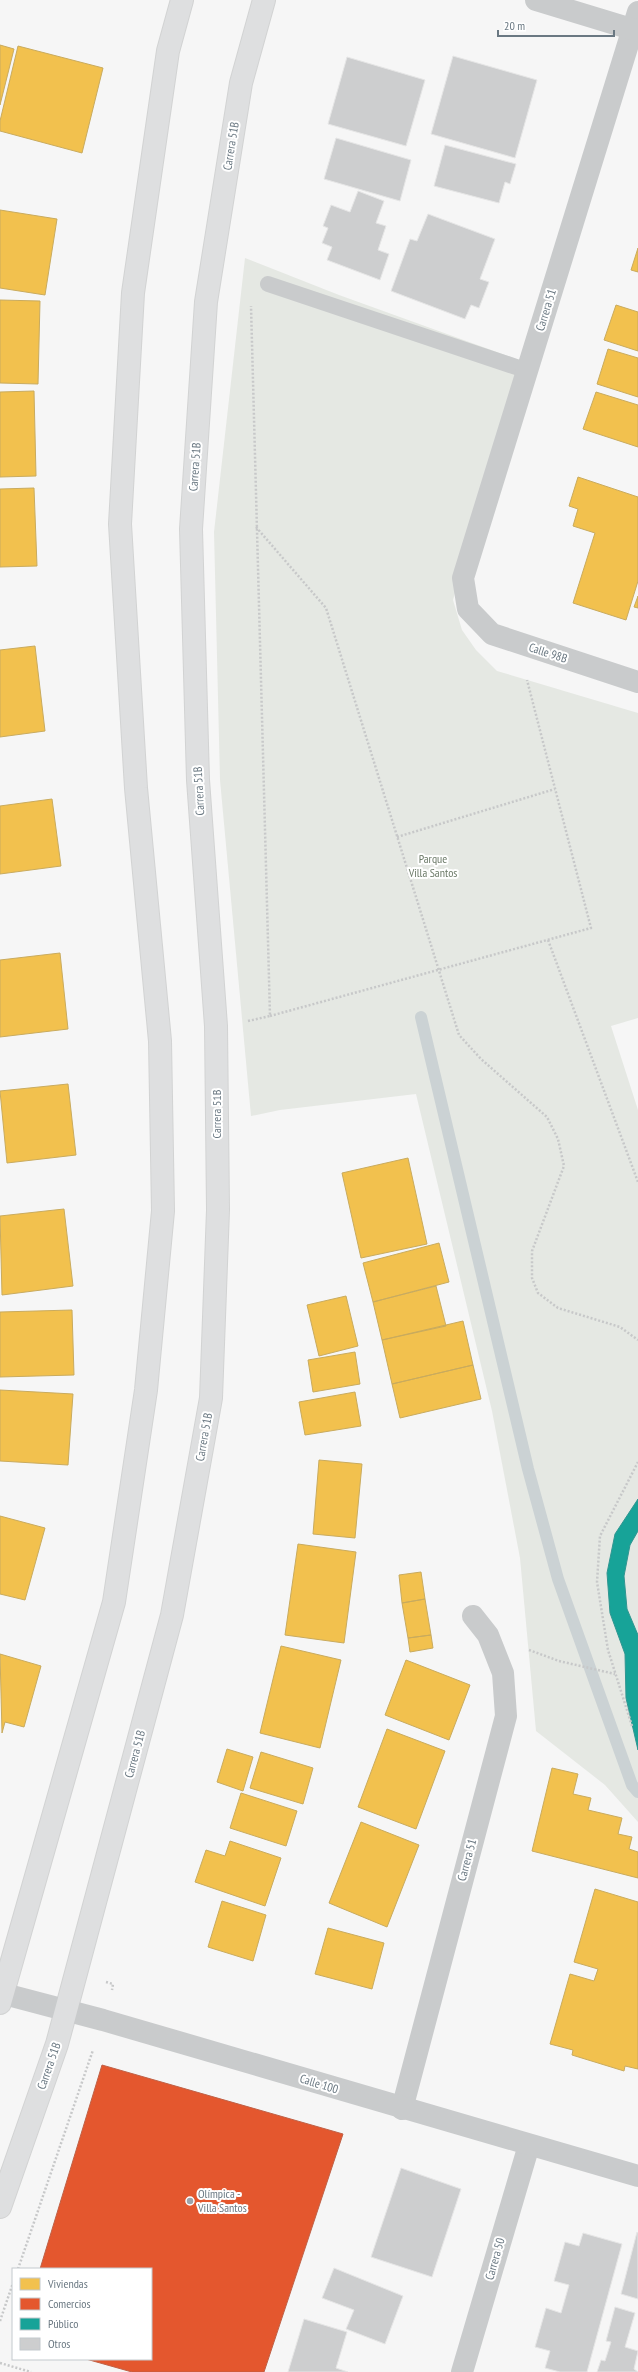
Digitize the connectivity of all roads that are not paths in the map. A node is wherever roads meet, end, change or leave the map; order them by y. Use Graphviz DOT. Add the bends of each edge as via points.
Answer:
graph roads {
  1 [pos="182,0"];
  2 [pos="264,0"];
  3 [pos="536,0"];
  4 [pos="636,24"];
  5 [pos="268,284"];
  6 [pos="528,371"];
  7 [pos="468,609"];
  8 [pos="638,682"];
  9 [pos="473,1616"];
  10 [pos="1,1996"];
  11 [pos="66,2011"];
  12 [pos="402,2109"];
  13 [pos="529,2145"];
  14 [pos="638,2176"];
  15 [pos="0,2207"];
  16 [pos="462,2372"];
  1 -- 10 [label="main road" via="168,51 133,293 120,524 136,788 160,1041 162,1219 146,1390 114,1602"];
  2 -- 11 [label="main road, Carrera 51B" via="241,82 206,302 191,529 198,780 216,1026 218,1210 211,1398 172,1615"];
  3 -- 4 [label="street"];
  4 -- 6 [label="street, Carrera 51"];
  5 -- 6 [label="lane"];
  6 -- 7 [label="street, Carrera 51" via="463,578"];
  7 -- 8 [label="street, Calle 98B" via="492,634"];
  9 -- 12 [label="street, Carrera 51" via="488,1635 503,1673 506,1716"];
  10 -- 11 [label="street, Calle 100"];
  11 -- 12 [label="street, Calle 100"];
  11 -- 15 [label="main road, Carrera 51B" via="57,2044"];
  12 -- 13 [label="street, Calle 100"];
  13 -- 14 [label="street, Calle 100"];
  13 -- 16 [label="street, Carrera 50"];
}
